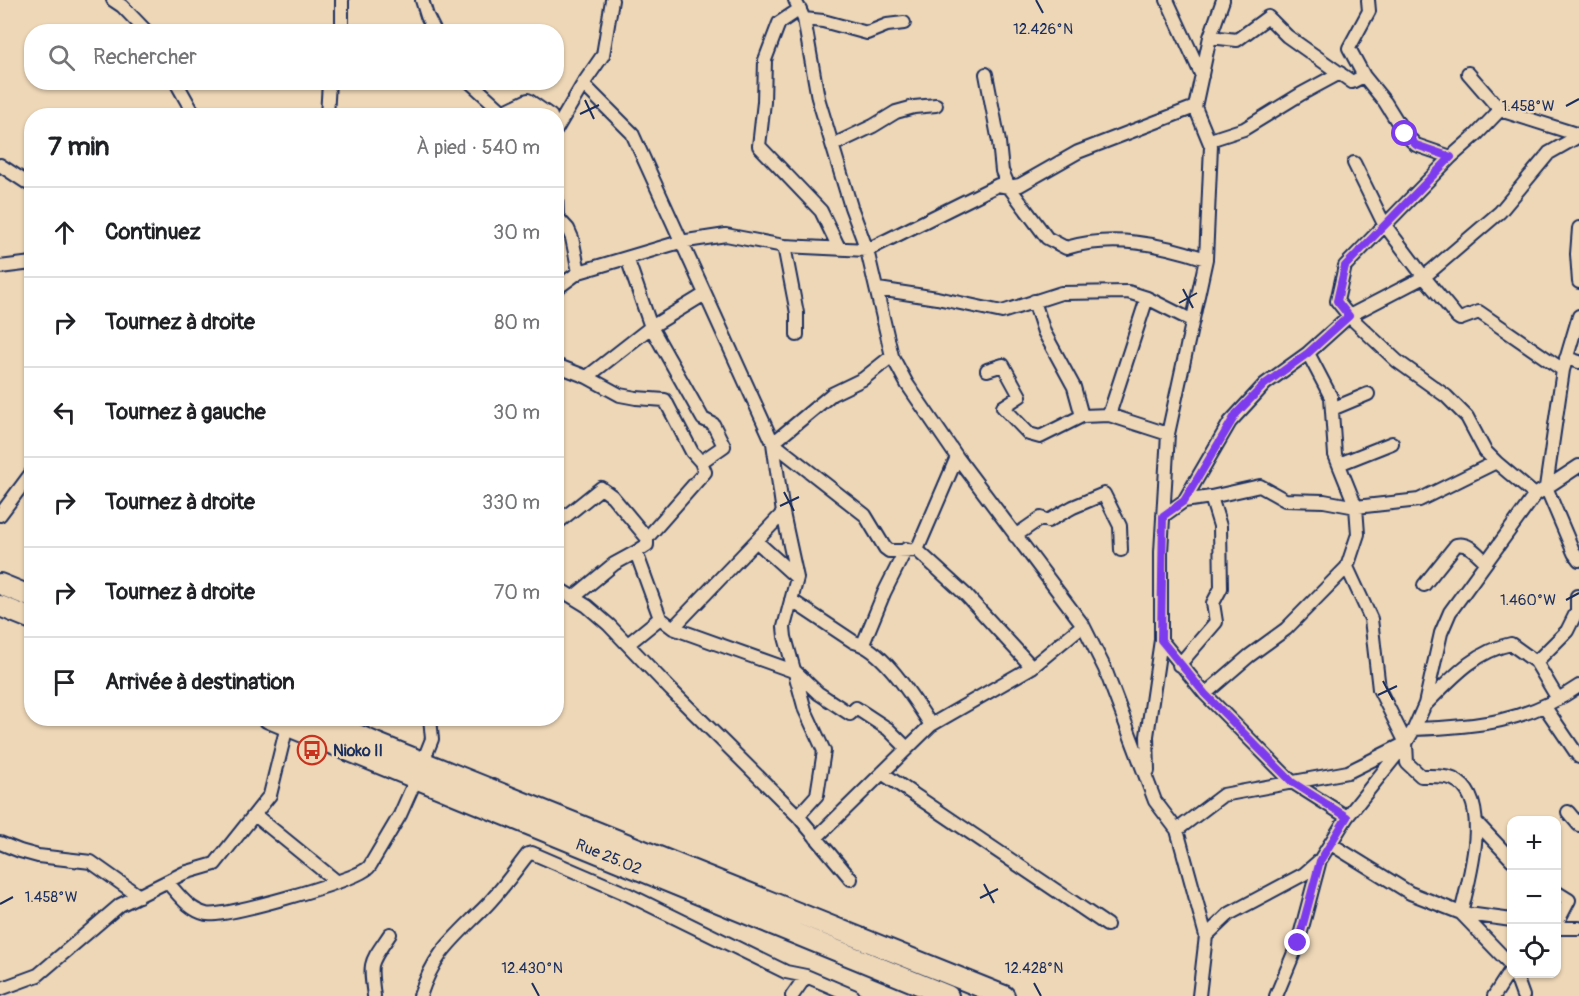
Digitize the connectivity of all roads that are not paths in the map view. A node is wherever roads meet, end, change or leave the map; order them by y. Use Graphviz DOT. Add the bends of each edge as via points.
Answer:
graph roads {
  1 [pos="113,0"];
  2 [pos="342,0"];
  3 [pos="422,0"];
  4 [pos="612,0"];
  5 [pos="1167,0"];
  6 [pos="1223,0"];
  7 [pos="1368,0"];
  8 [pos="800,9"];
  9 [pos="904,23"];
  10 [pos="139,24"];
  11 [pos="342,24"];
  12 [pos="431,24"];
  13 [pos="1210,37"];
  14 [pos="1468,73"];
  15 [pos="986,74"];
  16 [pos="1340,74"];
  17 [pos="1202,76"];
  18 [pos="1364,76"];
  19 [pos="583,84"];
  20 [pos="180,90"];
  21 [pos="329,90"];
  22 [pos="479,90"];
  23 [pos="936,105"];
  24 [pos="1195,107"];
  25 [pos="191,108"];
  26 [pos="327,108"];
  27 [pos="499,108"];
  28 [pos="511,108"];
  29 [pos="538,108"];
  30 [pos="1500,110"];
  31 [pos="564,111"];
  32 [pos="1579,136"];
  33 [pos="1210,140"];
  34 [pos="833,145"];
  35 [pos="1451,157"];
  36 [pos="1354,163"];
  37 [pos="0,165"];
  38 [pos="24,181"];
  39 [pos="1009,187"];
  40 [pos="1384,224"];
  41 [pos="564,225"];
  42 [pos="1579,228"];
  43 [pos="680,242"];
  44 [pos="784,246"];
  45 [pos="839,248"];
  46 [pos="867,250"];
  47 [pos="627,258"];
  48 [pos="1206,259"];
  49 [pos="24,264"];
  50 [pos="0,267"];
  51 [pos="579,273"];
  52 [pos="1424,277"];
  53 [pos="1579,282"];
  54 [pos="564,283"];
  55 [pos="878,290"];
  56 [pos="705,294"];
  57 [pos="1147,298"];
  58 [pos="1034,302"];
  59 [pos="1349,316"];
  60 [pos="1579,316"];
  61 [pos="1193,321"];
  62 [pos="651,327"];
  63 [pos="796,336"];
  64 [pos="1308,353"];
  65 [pos="892,356"];
  66 [pos="1579,362"];
  67 [pos="1564,364"];
  68 [pos="564,368"];
  69 [pos="987,370"];
  70 [pos="587,377"];
  71 [pos="1368,394"];
  72 [pos="1332,409"];
  73 [pos="1109,415"];
  74 [pos="1082,416"];
  75 [pos="1168,434"];
  76 [pos="773,443"];
  77 [pos="1392,443"];
  78 [pos="957,457"];
  79 [pos="701,462"];
  80 [pos="1496,462"];
  81 [pos="1339,464"];
  82 [pos="1579,466"];
  83 [pos="24,482"];
  84 [pos="1546,487"];
  85 [pos="1535,495"];
  86 [pos="1211,497"];
  87 [pos="1184,501"];
  88 [pos="1356,507"];
  89 [pos="783,513"];
  90 [pos="0,515"];
  91 [pos="1163,516"];
  92 [pos="564,517"];
  93 [pos="1015,536"];
  94 [pos="647,538"];
  95 [pos="756,541"];
  96 [pos="912,549"];
  97 [pos="1121,550"];
  98 [pos="636,552"];
  99 [pos="1579,560"];
  100 [pos="1486,562"];
  101 [pos="1347,567"];
  102 [pos="797,578"];
  103 [pos="0,584"];
  104 [pos="1424,585"];
  105 [pos="564,592"];
  106 [pos="24,594"];
  107 [pos="1577,596"];
  108 [pos="574,597"];
  109 [pos="791,600"];
  110 [pos="0,606"];
  111 [pos="24,616"];
  112 [pos="660,618"];
  113 [pos="1083,625"];
  114 [pos="673,628"];
  115 [pos="1161,640"];
  116 [pos="628,644"];
  117 [pos="863,644"];
  118 [pos="1536,662"];
  119 [pos="1179,665"];
  120 [pos="1032,667"];
  121 [pos="796,672"];
  122 [pos="1579,686"];
  123 [pos="1205,694"];
  124 [pos="1558,699"];
  125 [pos="1425,704"];
  126 [pos="1545,707"];
  127 [pos="931,724"];
  128 [pos="287,726"];
  129 [pos="335,726"];
  130 [pos="431,726"];
  131 [pos="1414,729"];
  132 [pos="1406,743"];
  133 [pos="907,748"];
  134 [pos="1579,757"];
  135 [pos="420,770"];
  136 [pos="882,773"];
  137 [pos="1148,782"];
  138 [pos="1292,782"];
  139 [pos="1568,812"];
  140 [pos="255,815"];
  141 [pos="798,816"];
  142 [pos="1347,817"];
  143 [pos="1477,823"];
  144 [pos="1579,825"];
  145 [pos="1177,830"];
  146 [pos="816,838"];
  147 [pos="0,843"];
  148 [pos="1331,844"];
  149 [pos="1507,855"];
  150 [pos="1320,861"];
  151 [pos="851,879"];
  152 [pos="336,881"];
  153 [pos="168,882"];
  154 [pos="1561,895"];
  155 [pos="139,896"];
  156 [pos="1461,914"];
  157 [pos="1561,917"];
  158 [pos="1507,919"];
  159 [pos="1107,925"];
  160 [pos="1561,926"];
  161 [pos="1579,928"];
  162 [pos="390,934"];
  163 [pos="1206,936"];
  164 [pos="1507,962"];
  165 [pos="1507,975"];
  166 [pos="806,976"];
  167 [pos="1516,978"];
  168 [pos="3,991"];
  169 [pos="374,996"];
  170 [pos="420,996"];
  171 [pos="792,996"];
  172 [pos="853,996"];
  173 [pos="948,996"];
  174 [pos="1004,996"];
  175 [pos="1198,996"];
  176 [pos="1276,996"];
  177 [pos="1494,996"];
  178 [pos="1523,996"];
  1 -- 10 [label="street"];
  2 -- 11 [label="street"];
  3 -- 12 [label="street"];
  4 -- 19 [label="street" via="605,49"];
  5 -- 17 [label="street"];
  6 -- 13 [label="street"];
  7 -- 18 [label="street" via="1369,11 1349,48"];
  8 -- 9 [label="street" via="823,21 867,33"];
  8 -- 34 [label="street" via="818,98"];
  8 -- 45 [label="street" via="779,23 765,60 759,146 821,211"];
  13 -- 16 [label="street" via="1237,40 1268,17 1287,36"];
  13 -- 17 [label="street"];
  14 -- 30 [label="street"];
  15 -- 39 [label="street" via="1002,171"];
  16 -- 18 [label="street" via="1352,82"];
  16 -- 33 [label="street" via="1244,129"];
  17 -- 24 [label="street"];
  18 -- 35 [label="street" via="1416,145"];
  19 -- 31 [label="street"];
  19 -- 43 [label="street" via="632,133"];
  20 -- 25 [label="street"];
  21 -- 26 [label="street"];
  22 -- 27 [label="street"];
  23 -- 34 [label="street" via="896,112"];
  24 -- 33 [label="street"];
  24 -- 39 [label="street" via="1078,152 1028,182"];
  28 -- 29 [label="street" via="528,100"];
  30 -- 32 [label="street"];
  30 -- 35 [label="street"];
  32 -- 52 [label="street" via="1549,153 1500,212"];
  33 -- 48 [label="street"];
  34 -- 46 [label="street"];
  35 -- 40 [label="street"];
  36 -- 40 [label="street"];
  37 -- 38 [label="street"];
  39 -- 46 [label="street" via="998,185"];
  39 -- 48 [label="street" via="1047,238 1066,248 1086,243 1139,243"];
  40 -- 52 [label="street"];
  40 -- 59 [label="street" via="1345,266 1337,301"];
  41 -- 51 [label="street" via="572,238"];
  42 -- 53 [label="street"];
  43 -- 44 [label="street" via="726,235"];
  43 -- 47 [label="street"];
  43 -- 56 [label="street"];
  44 -- 45 [label="street"];
  44 -- 63 [label="street" via="797,313"];
  45 -- 46 [label="street"];
  46 -- 55 [label="street"];
  47 -- 51 [label="street"];
  47 -- 62 [label="street"];
  48 -- 61 [label="street"];
  49 -- 50 [label="street"];
  51 -- 54 [label="street"];
  52 -- 59 [label="street"];
  52 -- 67 [label="street" via="1460,319 1479,312"];
  55 -- 58 [label="street" via="1002,312"];
  55 -- 65 [label="street"];
  56 -- 62 [label="street"];
  56 -- 76 [label="street"];
  57 -- 58 [label="street" via="1120,292 1061,293"];
  57 -- 61 [label="street"];
  57 -- 73 [label="street"];
  58 -- 74 [label="street" via="1044,332 1074,387"];
  59 -- 64 [label="street"];
  59 -- 80 [label="street" via="1397,361 1446,396 1467,417 1485,451"];
  60 -- 67 [label="street"];
  61 -- 75 [label="street"];
  62 -- 70 [label="street"];
  62 -- 79 [label="street" via="702,419 713,424 724,446"];
  64 -- 72 [label="street" via="1331,397"];
  64 -- 87 [label="street" via="1265,384 1236,414"];
  65 -- 76 [label="street" via="862,379 832,394"];
  65 -- 78 [label="street"];
  66 -- 67 [label="street"];
  67 -- 84 [label="street"];
  68 -- 70 [label="street"];
  69 -- 74 [label="street" via="1003,365 1020,396 1003,407 1029,434 1040,437"];
  70 -- 79 [label="street" via="620,394 665,400"];
  71 -- 72 [label="street"];
  72 -- 81 [label="street"];
  73 -- 74 [label="street"];
  73 -- 75 [label="street"];
  75 -- 91 [label="street"];
  76 -- 89 [label="street"];
  76 -- 96 [label="street" via="865,515 885,548"];
  77 -- 81 [label="street"];
  78 -- 93 [label="street"];
  78 -- 96 [label="street"];
  79 -- 94 [label="street" via="705,472"];
  80 -- 85 [label="street"];
  80 -- 88 [label="street" via="1419,500"];
  81 -- 88 [label="street"];
  82 -- 84 [label="street"];
  83 -- 90 [label="street"];
  84 -- 85 [label="street"];
  84 -- 99 [label="street"];
  85 -- 100 [label="street"];
  86 -- 87 [label="street"];
  86 -- 88 [label="street" via="1260,486 1285,500"];
  86 -- 119 [label="street" via="1220,526 1221,588 1213,603 1216,622"];
  87 -- 91 [label="street"];
  88 -- 101 [label="street" via="1358,534"];
  89 -- 95 [label="street"];
  89 -- 102 [label="street"];
  91 -- 115 [label="street"];
  92 -- 94 [label="street" via="600,488 612,496"];
  93 -- 97 [label="street" via="1041,518 1048,521 1104,494 1120,526"];
  93 -- 113 [label="street"];
  94 -- 98 [label="street"];
  95 -- 102 [label="street"];
  95 -- 114 [label="street"];
  96 -- 117 [label="street" via="884,593"];
  96 -- 120 [label="street" via="966,595"];
  98 -- 108 [label="street" via="614,564"];
  98 -- 112 [label="street"];
  100 -- 104 [label="street" via="1470,547 1456,545"];
  100 -- 125 [label="street" via="1450,612 1441,633"];
  101 -- 123 [label="street" via="1286,628"];
  101 -- 132 [label="street" via="1372,624 1379,689"];
  102 -- 109 [label="street"];
  103 -- 106 [label="main road"];
  105 -- 108 [label="street"];
  107 -- 118 [label="street" via="1577,611 1567,631"];
  108 -- 116 [label="street"];
  109 -- 117 [label="street"];
  109 -- 121 [label="street" via="784,627"];
  110 -- 111 [label="main road"];
  112 -- 114 [label="street"];
  112 -- 116 [label="street"];
  113 -- 120 [label="street"];
  113 -- 137 [label="street" via="1105,669"];
  114 -- 121 [label="street"];
  115 -- 119 [label="street"];
  115 -- 137 [label="street" via="1147,736"];
  116 -- 141 [label="street"];
  117 -- 127 [label="street" via="898,675"];
  118 -- 124 [label="street"];
  118 -- 125 [label="street" via="1516,646 1507,645 1464,666"];
  119 -- 123 [label="street"];
  120 -- 127 [label="street"];
  121 -- 133 [label="street" via="818,693 850,714 856,708 888,729"];
  121 -- 141 [label="street" via="805,710 824,751 817,795"];
  122 -- 124 [label="street"];
  123 -- 138 [label="street"];
  124 -- 126 [label="street"];
  125 -- 131 [label="street"];
  126 -- 131 [label="street" via="1521,716 1461,727"];
  126 -- 134 [label="street"];
  127 -- 133 [label="street"];
  128 -- 135 [label="main road, Rue 25.02"];
  128 -- 140 [label="street" via="270,795"];
  129 -- 135 [label="main road"];
  130 -- 135 [label="street" via="432,739"];
  131 -- 132 [label="street"];
  132 -- 138 [label="street" via="1348,772"];
  132 -- 142 [label="street"];
  132 -- 143 [label="street" via="1407,763 1421,776 1452,778 1464,786 1474,805"];
  133 -- 136 [label="street"];
  135 -- 152 [label="street" via="400,815 371,864"];
  135 -- 173 [label="main road, Rue 25.02"];
  135 -- 174 [label="main road"];
  136 -- 146 [label="street"];
  136 -- 159 [label="street"];
  137 -- 145 [label="street" via="1155,801"];
  138 -- 142 [label="street"];
  138 -- 145 [label="street" via="1223,795"];
  139 -- 144 [label="street"];
  140 -- 152 [label="street"];
  140 -- 153 [label="street" via="215,864"];
  141 -- 146 [label="street"];
  142 -- 148 [label="street"];
  143 -- 149 [label="street"];
  143 -- 156 [label="street"];
  145 -- 163 [label="street"];
  146 -- 151 [label="street"];
  147 -- 155 [label="street" via="38,856 91,862"];
  148 -- 150 [label="street"];
  148 -- 156 [label="street" via="1410,893"];
  150 -- 163 [label="street" via="1304,874 1229,914"];
  150 -- 176 [label="street" via="1298,943"];
  152 -- 153 [label="street" via="248,909 209,915 190,907"];
  153 -- 155 [label="street"];
  154 -- 157 [label="street" via="1569,900"];
  155 -- 168 [label="street" via="120,905 38,975"];
  156 -- 158 [label="street"];
  156 -- 164 [label="street"];
  160 -- 161 [label="street"];
  162 -- 169 [label="street" via="371,962"];
  163 -- 175 [label="street"];
  165 -- 177 [label="street"];
  166 -- 170 [label="street" via="786,972 627,894 532,853 444,948 427,975"];
  166 -- 171 [label="street"];
  166 -- 172 [label="street"];
  167 -- 178 [label="street"];
}
